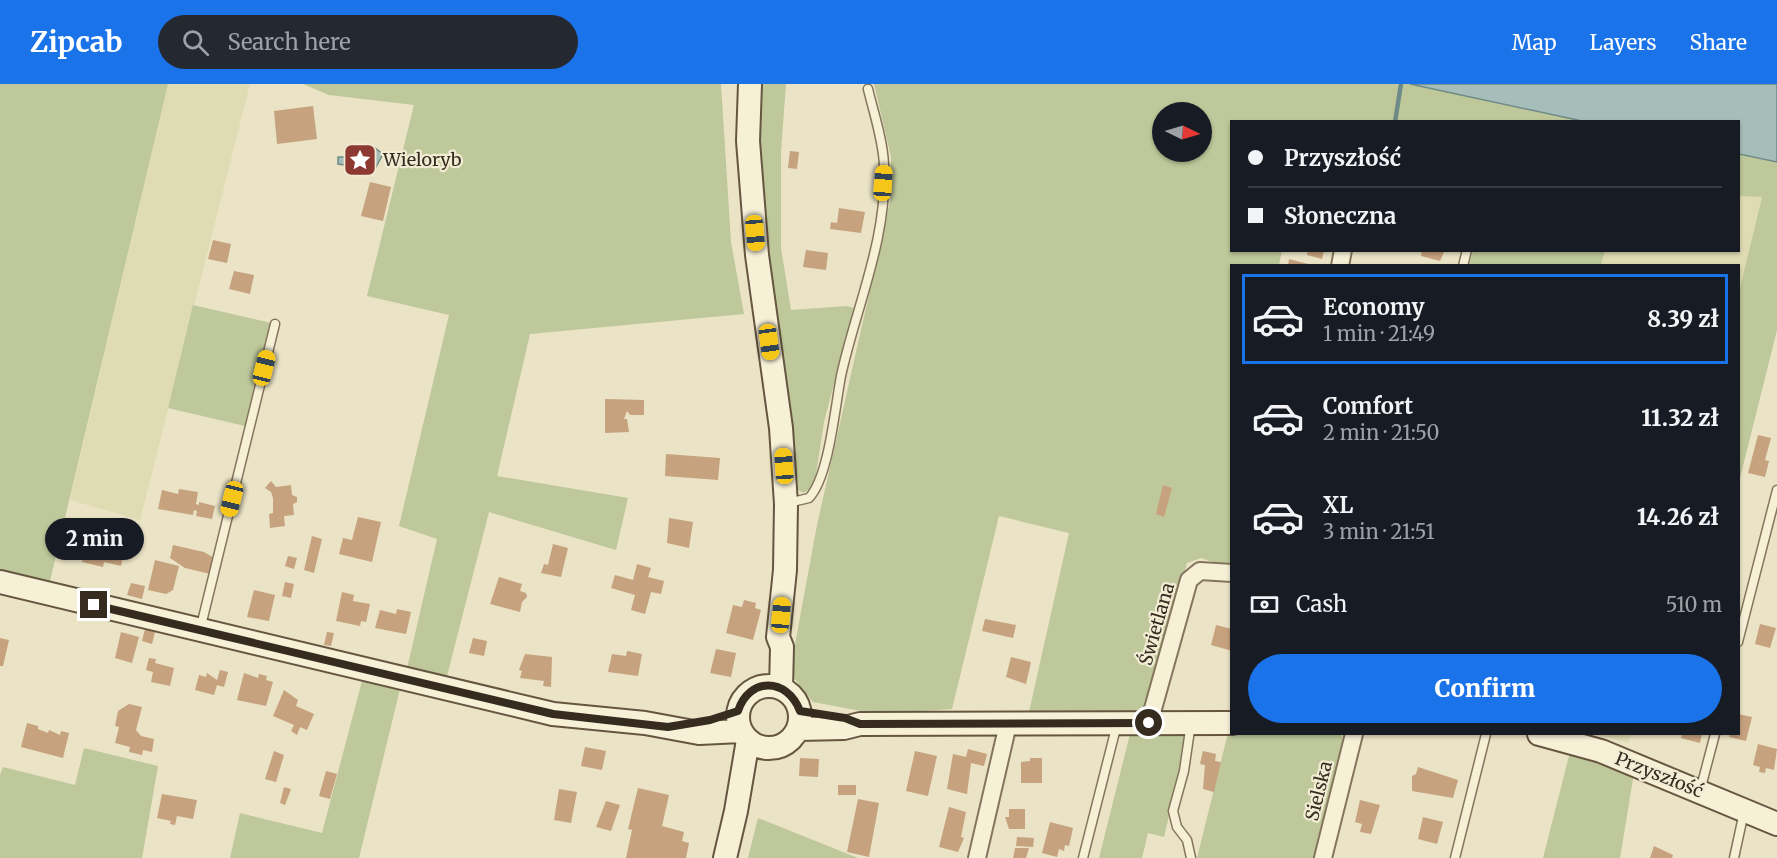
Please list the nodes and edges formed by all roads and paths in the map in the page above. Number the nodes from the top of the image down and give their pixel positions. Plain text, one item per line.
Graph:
1 (750, 84) edge
2 (868, 89) dead end
3 (275, 324) dead end
4 (1777, 490) edge
5 (786, 504) junction
6 (1230, 573) edge
7 (0, 582) edge
8 (200, 630) junction
9 (1740, 634) edge
10 (772, 687) junction
11 (799, 720) junction
12 (1117, 723) junction
13 (1149, 723) junction
14 (1191, 723) junction
15 (1230, 723) edge
16 (1008, 724) junction
17 (742, 728) junction
18 (1354, 735) edge
19 (1486, 735) edge
20 (1543, 735) edge
21 (1715, 735) edge
22 (769, 748) junction
23 (1700, 792) junction
24 (1744, 810) junction
25 (736, 811) junction
26 (1777, 824) edge
27 (725, 858) edge
28 (977, 858) edge
29 (1083, 858) edge
30 (1191, 858) edge
31 (1323, 858) edge
32 (1455, 858) edge
33 (1734, 858) edge

1 - 5 street
2 - 5 lane
3 - 8 lane
4 - 9 lane
5 - 10 street
6 - 13 street, Świetlana
7 - 8 street
8 - 17 street
10 - 11 street
10 - 17 street
11 - 16 street
11 - 22 street
12 - 13 street
12 - 16 street
12 - 29 lane
13 - 14 street
14 - 15 street
14 - 30 lane
16 - 28 street
17 - 22 street
17 - 25 street
18 - 31 street, Sielska
19 - 32 lane
20 - 23 street, Przyszłość
21 - 23 lane
22 - 25 street
23 - 24 street, Przyszłość
24 - 26 street, Przyszłość
24 - 33 lane
25 - 27 street

